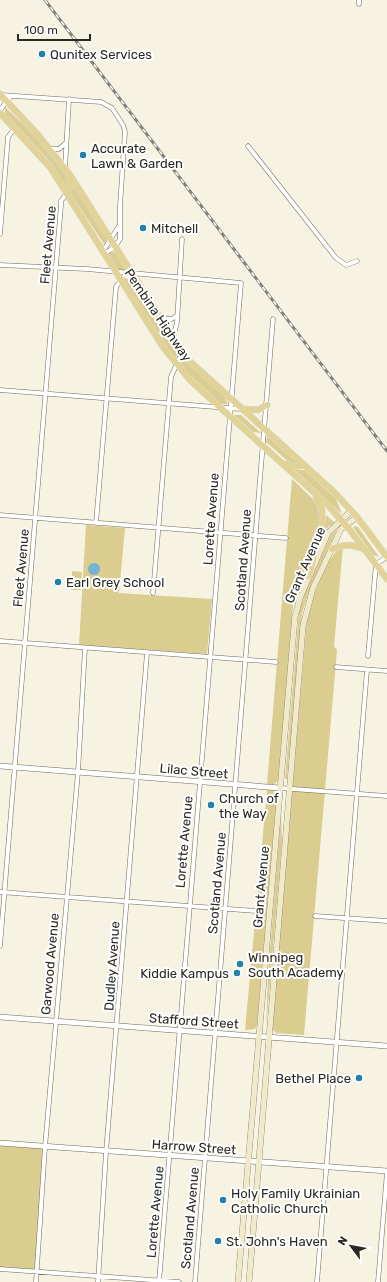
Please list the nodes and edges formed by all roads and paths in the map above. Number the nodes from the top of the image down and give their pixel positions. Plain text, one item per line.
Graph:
1 (0, 95) edge
2 (11, 96) junction
3 (69, 99) junction
4 (7, 101) junction
5 (0, 112) edge
6 (15, 128) junction
7 (66, 143) junction
8 (248, 146) dead end
9 (50, 149) junction
10 (65, 168) junction
11 (70, 175) junction
12 (67, 193) junction
13 (119, 225) junction
14 (0, 234) edge
15 (110, 239) junction
16 (182, 239) dead end
17 (115, 247) junction
18 (103, 252) junction
19 (357, 261) dead end
20 (0, 264) edge
21 (56, 268) junction
22 (116, 273) junction
23 (133, 275) junction
24 (179, 279) junction
25 (121, 280) junction
26 (176, 316) junction
27 (159, 317) junction
28 (273, 319) dead end
29 (173, 340) junction
30 (182, 352) junction
31 (176, 365) junction
32 (0, 390) edge
33 (45, 393) junction
34 (107, 398) junction
35 (231, 399) junction
36 (168, 403) junction
37 (267, 405) junction
38 (221, 407) junction
39 (241, 409) junction
40 (229, 411) junction
41 (265, 430) junction
42 (263, 445) junction
43 (283, 463) junction
44 (304, 465) junction
45 (314, 491) junction
46 (351, 511) junction
47 (0, 515) edge
48 (356, 517) junction
49 (35, 518) junction
50 (96, 523) junction
51 (344, 523) junction
52 (158, 528) junction
53 (220, 532) junction
54 (255, 535) junction
55 (286, 538) dead end
56 (332, 549) junction
57 (365, 549) junction
58 (387, 557) edge
59 (376, 564) junction
60 (309, 576) junction
61 (387, 580) edge
62 (152, 593) dead end
63 (0, 641) edge
64 (25, 644) junction
65 (85, 648) junction
66 (148, 653) junction
67 (368, 656) dead end
68 (210, 658) junction
69 (246, 660) junction
70 (276, 662) dead end
71 (336, 667) dead end
72 (367, 670) junction
73 (387, 671) edge
74 (0, 766) edge
75 (14, 767) junction
76 (78, 772) junction
77 (137, 778) junction
78 (199, 782) junction
79 (236, 785) junction
80 (280, 788) junction
81 (290, 788) junction
82 (357, 794) junction
83 (387, 796) edge
84 (2, 892) edge
85 (66, 897) junction
86 (127, 902) junction
87 (189, 907) junction
88 (226, 909) junction
89 (256, 911) dead end
90 (315, 916) dead end
91 (346, 918) junction
92 (387, 921) edge
93 (0, 946) edge
94 (0, 1018) edge
95 (55, 1022) junction
96 (118, 1027) junction
97 (179, 1031) junction
98 (215, 1033) junction
99 (259, 1037) junction
100 (268, 1037) junction
101 (336, 1042) junction
102 (387, 1046) edge
103 (0, 1143) edge
104 (45, 1146) junction
105 (106, 1152) junction
106 (169, 1156) junction
107 (205, 1159) junction
108 (249, 1162) junction
109 (258, 1162) junction
110 (326, 1167) junction
111 (387, 1172) edge
112 (0, 1269) edge
113 (36, 1272) junction
114 (98, 1276) junction
115 (159, 1281) edge
116 (36, 1282) edge
117 (98, 1282) edge
118 (179, 1282) edge
119 (195, 1282) edge
120 (238, 1282) edge
121 (249, 1282) edge
122 (317, 1282) edge
123 (378, 1282) edge

1 - 2 street
1 - 4 main road, Pembina Highway
2 - 3 street
2 - 4 street
3 - 7 street
3 - 13 street
4 - 5 street
4 - 9 main road, Pembina Highway
5 - 6 main road, Pembina Highway
6 - 12 main road, Pembina Highway
6 - 14 street
7 - 9 street
7 - 10 street
8 - 19 street
9 - 10 main road, Pembina Highway
10 - 11 main road, Pembina Highway
11 - 12 main road
11 - 15 main road, Pembina Highway
12 - 18 main road, Pembina Highway
12 - 21 street, Fleet Avenue
13 - 15 street
13 - 17 street
15 - 17 main road, Pembina Highway
15 - 18 street
16 - 24 street
17 - 18 street
17 - 23 main road, Pembina Highway
18 - 22 main road, Pembina Highway
20 - 21 street
21 - 22 street
21 - 33 street, Fleet Avenue
22 - 23 street
22 - 25 main road, Pembina Highway
23 - 24 street
23 - 27 main road, Pembina Highway
24 - 26 street
24 - 35 street, Lorette Avenue
25 - 31 main road, Pembina Highway
25 - 34 street
26 - 27 street
26 - 29 street
27 - 29 main road, Pembina Highway
28 - 37 street, Scotland Avenue
29 - 30 main road, Pembina Highway
30 - 31 street
30 - 35 main road, Pembina Highway
31 - 36 street
31 - 38 main road, Pembina Highway
32 - 33 street
33 - 34 street
33 - 49 street, Fleet Avenue
34 - 36 street
34 - 50 street
35 - 39 main road, Pembina Highway
35 - 40 street, Lorette Avenue
36 - 38 street
36 - 52 street
37 - 39 main road
37 - 41 street, Scotland Avenue
38 - 40 main road, Pembina Highway
39 - 40 street
39 - 41 main road, Pembina Highway
40 - 42 main road, Pembina Highway
40 - 53 street, Lorette Avenue
41 - 42 street, Scotland Avenue
41 - 44 main road, Pembina Highway
42 - 43 main road, Pembina Highway
42 - 54 street, Scotland Avenue
43 - 44 main road
43 - 45 main road, Pembina Highway
44 - 46 main road, Pembina Highway
45 - 51 main road, Pembina Highway
45 - 60 main road
46 - 48 main road, Pembina Highway
46 - 51 main road, Grant Avenue
47 - 49 street
48 - 51 main road, Grant Avenue
48 - 58 main road, Pembina Highway
49 - 50 street
49 - 64 street, Fleet Avenue
50 - 52 street
51 - 56 main road, Grant Avenue
51 - 57 main road, Pembina Highway
51 - 60 main road, Grant Avenue
52 - 53 street
52 - 62 street
53 - 54 street
53 - 68 street, Lorette Avenue
54 - 55 street
54 - 69 street, Scotland Avenue
56 - 57 main road
56 - 81 main road, Grant Avenue
57 - 59 main road, Pembina Highway
58 - 59 street
59 - 61 main road, Pembina Highway
59 - 67 street
60 - 80 main road, Grant Avenue
63 - 64 street
64 - 65 street
64 - 75 street, Fleet Avenue
65 - 66 street
65 - 76 street, Garwood Avenue
66 - 68 street
66 - 77 street, Dudley Avenue
68 - 69 street
68 - 78 street, Lorette Avenue
69 - 70 street
69 - 79 street, Scotland Avenue
71 - 72 street
72 - 73 street
72 - 82 street
74 - 75 street, Lilac Street
75 - 76 street, Lilac Street
75 - 84 street, Fleet Avenue
76 - 77 street, Lilac Street
76 - 85 street, Garwood Avenue
77 - 78 street, Lilac Street
77 - 86 street, Dudley Avenue
78 - 79 street, Lilac Street
78 - 87 street, Lorette Avenue
79 - 80 street, Lilac Street
79 - 88 street, Scotland Avenue
80 - 81 street, Lilac Street
80 - 99 main road, Grant Avenue
81 - 82 street, Lilac Street
81 - 100 main road, Grant Avenue
82 - 83 street, Lilac Street
82 - 91 street
84 - 85 street
84 - 93 street, Fleet Avenue
85 - 86 street
85 - 95 street, Garwood Avenue
86 - 87 street
86 - 96 street, Dudley Avenue
87 - 88 street
87 - 97 street, Lorette Avenue
88 - 89 street
88 - 98 street, Scotland Avenue
90 - 91 street
91 - 92 street
91 - 101 street
94 - 95 street, Stafford Street
95 - 96 street, Stafford Street
95 - 104 street, Garwood Avenue
96 - 97 street, Stafford Street
96 - 105 street, Dudley Avenue
97 - 98 street, Stafford Street
97 - 106 street, Lorette Avenue
98 - 99 street, Stafford Street
98 - 107 street, Scotland Avenue
99 - 100 street, Stafford Street
99 - 108 main road, Grant Avenue
100 - 101 street, Stafford Street
100 - 109 main road, Grant Avenue
101 - 102 street, Stafford Street
101 - 110 street
103 - 104 street, Harrow Street
104 - 105 street, Harrow Street
104 - 113 street, Garwood Avenue
105 - 106 street, Harrow Street
105 - 114 street, Dudley Avenue
106 - 107 street, Harrow Street
106 - 115 street, Lorette Avenue
107 - 108 street, Harrow Street
107 - 119 street, Scotland Avenue
108 - 109 street, Harrow Street
108 - 120 main road, Grant Avenue
109 - 110 street, Harrow Street
109 - 121 main road, Grant Avenue
110 - 111 street, Harrow Street
110 - 122 street
111 - 123 street
112 - 113 street
113 - 114 street
113 - 116 street, Garwood Avenue
114 - 115 street
114 - 117 street, Dudley Avenue
115 - 118 street

